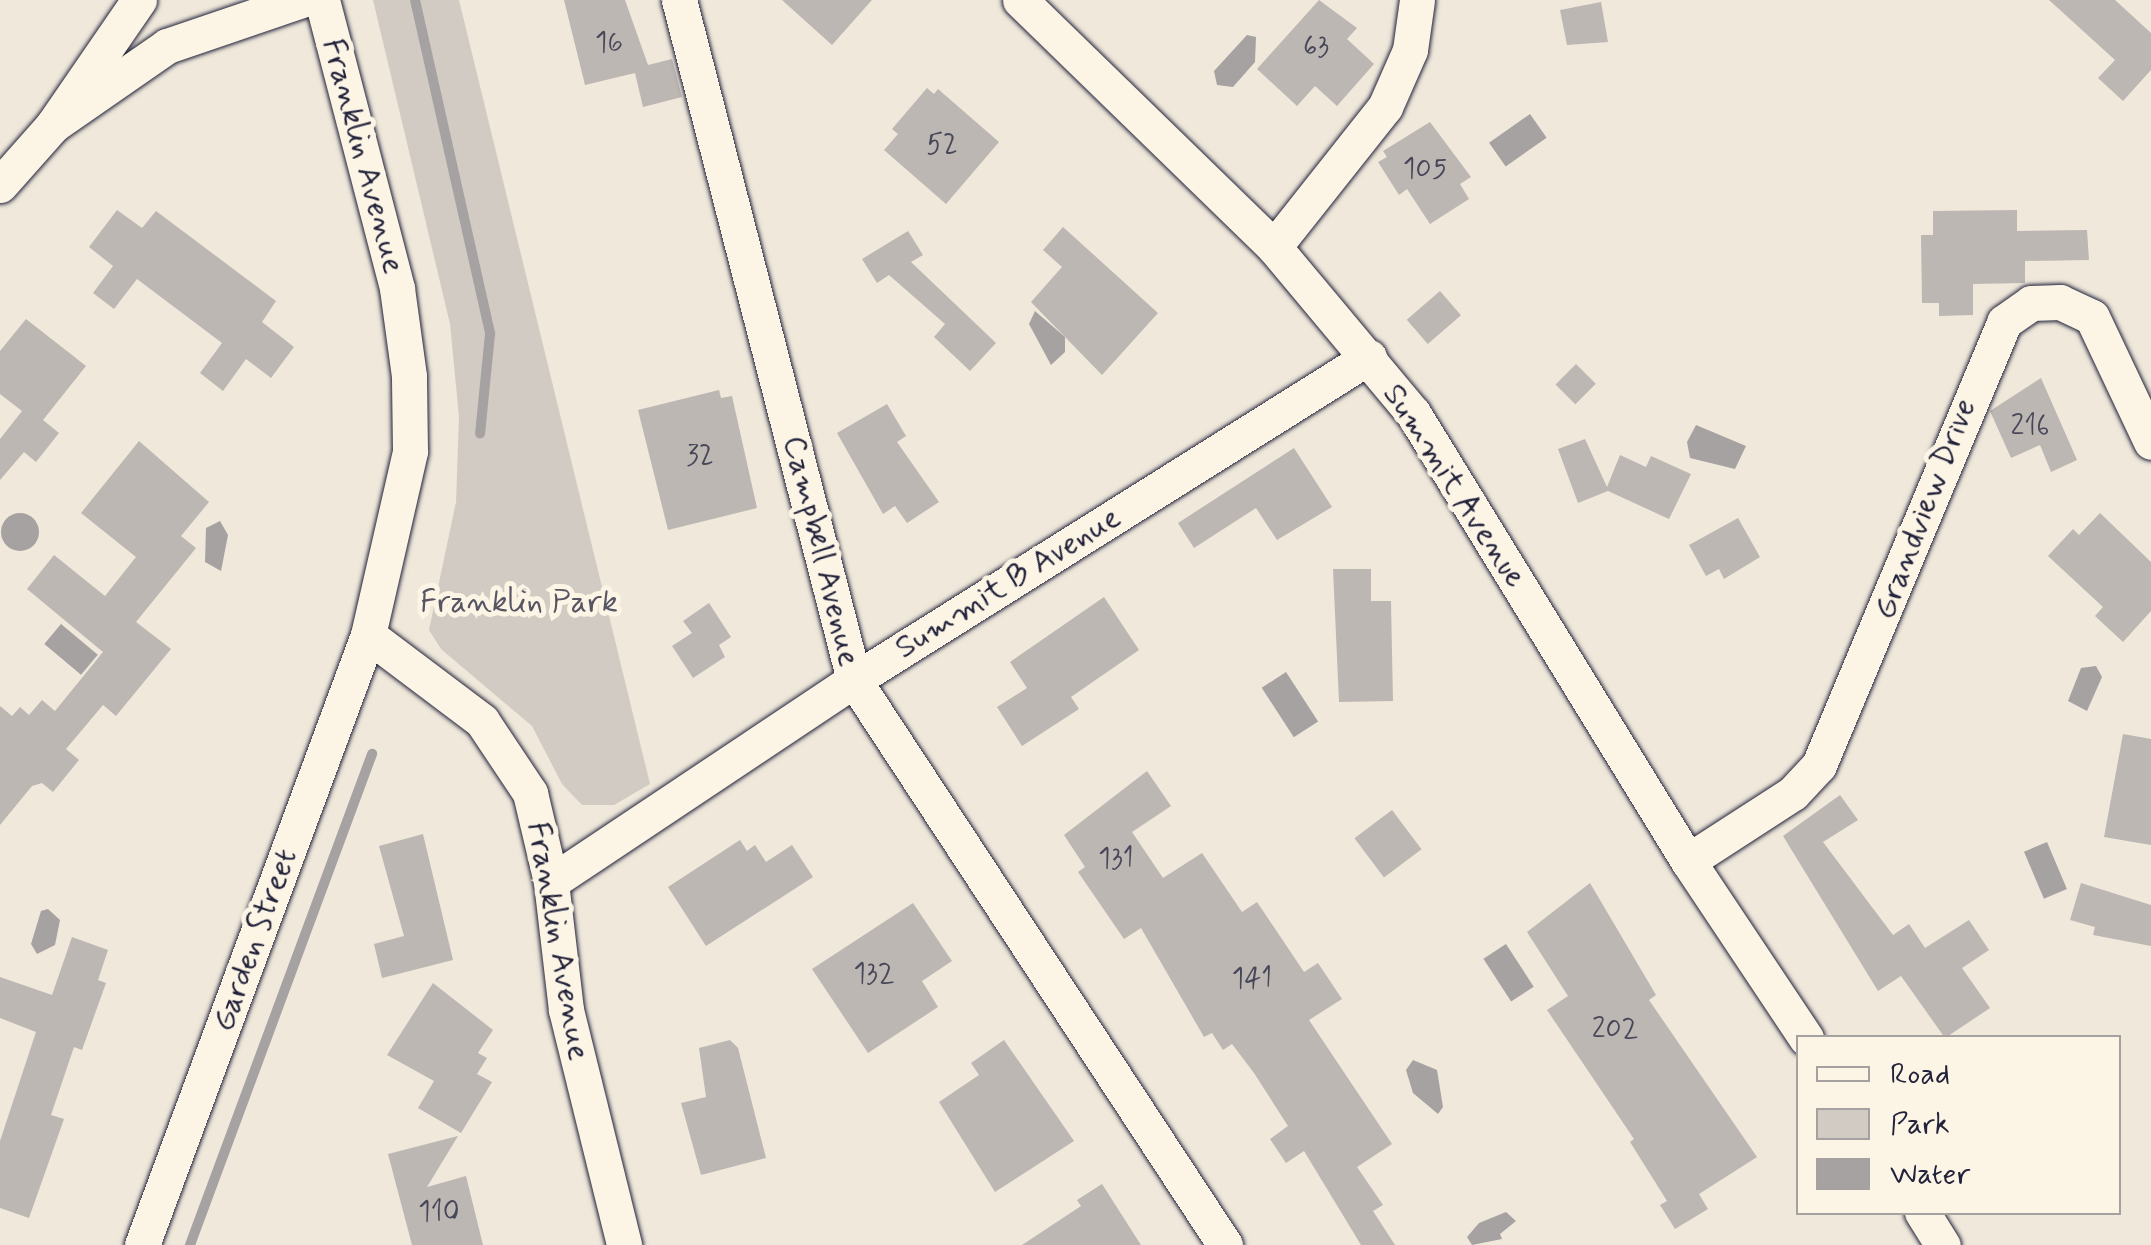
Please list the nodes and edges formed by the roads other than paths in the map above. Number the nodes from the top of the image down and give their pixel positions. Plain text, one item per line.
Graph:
1 (139, 0) edge
2 (302, 0) edge
3 (322, 0) edge
4 (679, 0) edge
5 (1020, 0) edge
6 (1416, 0) edge
7 (53, 125) junction
8 (0, 185) edge
9 (1274, 246) junction
10 (1369, 357) junction
11 (2151, 442) edge
12 (368, 635) junction
13 (854, 680) junction
14 (1688, 861) junction
15 (552, 882) junction
16 (1804, 1035) edge
17 (1924, 1215) edge
18 (142, 1245) edge
19 (624, 1245) edge
20 (1225, 1245) edge
21 (1944, 1245) edge

1 - 7 street
2 - 7 street
3 - 12 street, Franklin Avenue
4 - 13 street, Campbell Avenue
5 - 9 street, Summit Avenue
6 - 9 street
7 - 8 street
9 - 10 street, Summit Avenue
10 - 13 street, Summit B Avenue
10 - 14 street, Summit Avenue
11 - 14 street, Grandview Drive
12 - 15 street, Franklin Avenue
12 - 18 street, Garden Street
13 - 15 street, Summit B Avenue
13 - 20 street, Campbell Avenue
14 - 16 street, Summit Avenue
15 - 19 street, Franklin Avenue
17 - 21 street

